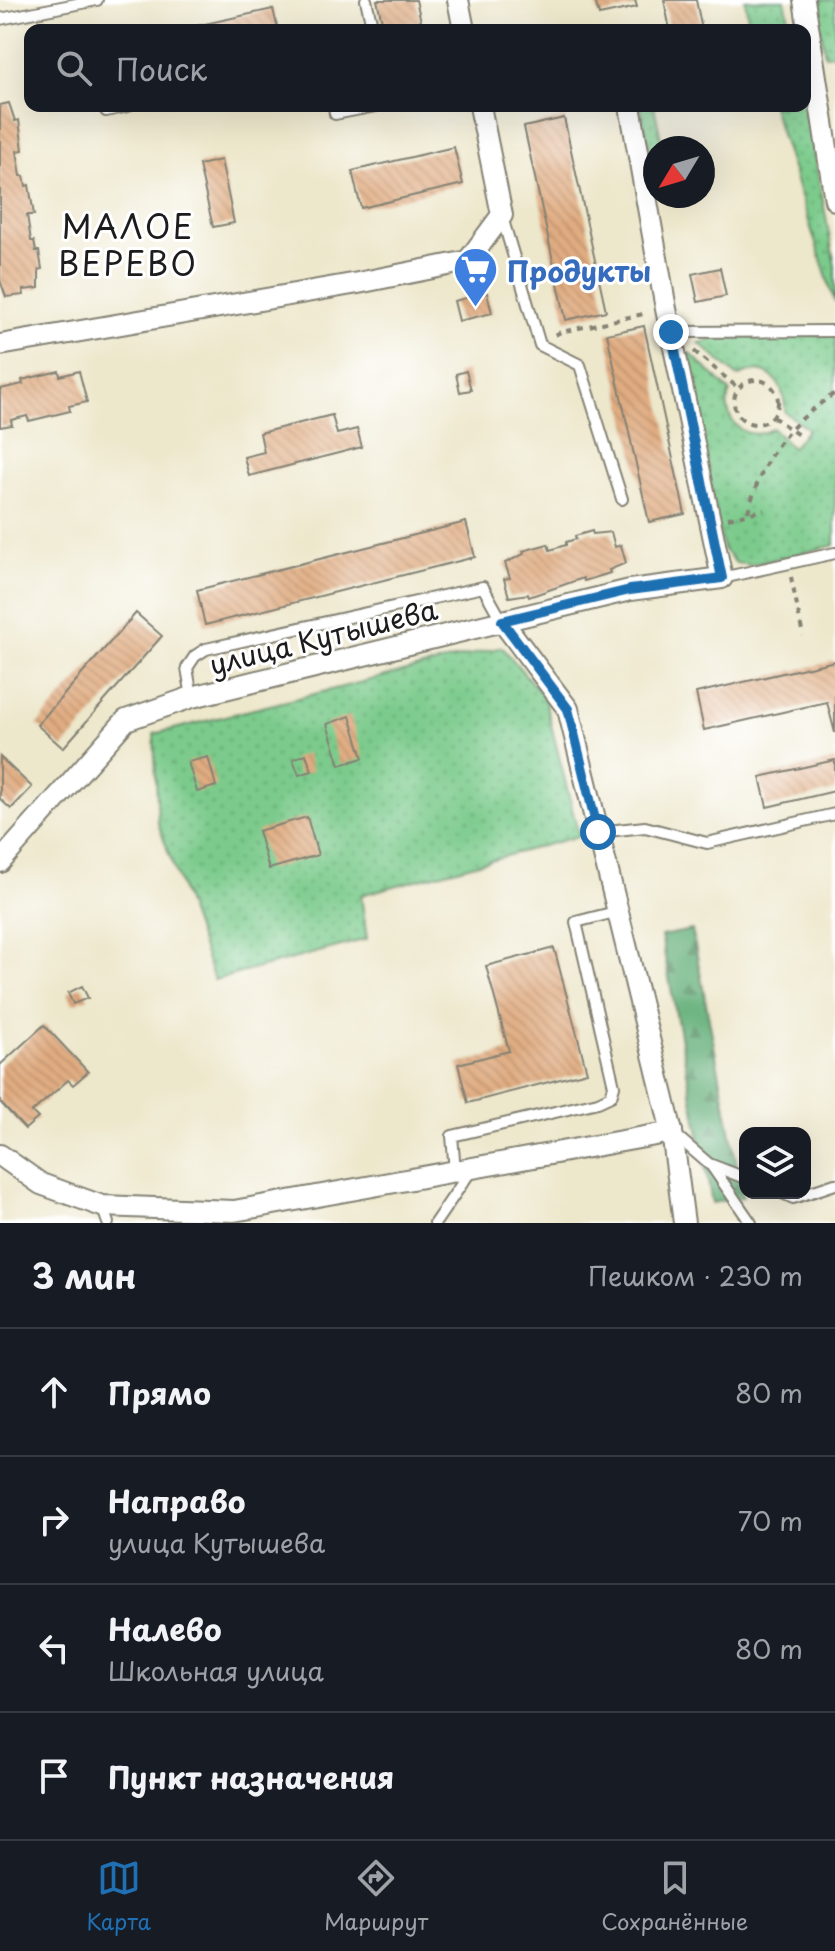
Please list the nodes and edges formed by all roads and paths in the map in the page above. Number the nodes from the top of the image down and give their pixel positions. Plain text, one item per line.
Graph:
1 (97, 0) edge
2 (366, 0) edge
3 (458, 0) edge
4 (804, 0) edge
5 (0, 19) edge
6 (372, 24) edge
7 (463, 24) edge
8 (808, 24) edge
9 (811, 45) edge
10 (481, 112) edge
11 (631, 112) edge
12 (835, 200) edge
13 (502, 215) junction
14 (666, 309) junction
15 (835, 331) edge
16 (671, 332) junction
17 (0, 345) edge
18 (540, 345) junction
19 (738, 388) junction
20 (835, 393) edge
21 (773, 417) junction
22 (791, 429) junction
23 (801, 437) dead end
24 (622, 499) dead end
25 (764, 510) dead end
26 (748, 512) junction
27 (711, 523) junction
28 (835, 553) edge
29 (788, 563) junction
30 (722, 578) junction
31 (502, 621) junction
32 (803, 636) dead end
33 (192, 697) junction
34 (835, 814) edge
35 (598, 832) junction
36 (3, 852) edge
37 (619, 911) junction
38 (672, 1132) junction
39 (0, 1155) edge
40 (709, 1164) junction
41 (464, 1169) junction
42 (739, 1176) edge
43 (835, 1184) edge
44 (811, 1192) edge
45 (105, 1214) edge
46 (435, 1223) edge
47 (684, 1223) edge
48 (751, 1223) edge

1 - 5 lane
2 - 6 lane
3 - 7 street
4 - 8 street
9 - 12 street
10 - 13 street
11 - 14 street
13 - 17 street
13 - 18 lane
14 - 16 street
14 - 18 path
15 - 16 lane
16 - 19 path
16 - 27 street
18 - 24 lane
19 - 21 path
19 - 21 path
20 - 22 path
21 - 22 path
22 - 23 path
22 - 26 path
25 - 26 path
26 - 27 path
27 - 30 street
28 - 29 lane
29 - 30 lane
29 - 32 path
30 - 31 street, улица Кутышева
31 - 33 street, улица Кутышева
31 - 33 lane
31 - 35 street
33 - 36 street, улица Кутышева
34 - 35 lane
35 - 37 street
37 - 38 street
37 - 41 lane
38 - 40 lane
38 - 41 street
38 - 47 street
39 - 45 street
40 - 42 lane
40 - 48 lane
41 - 45 street
41 - 46 lane
43 - 44 lane

